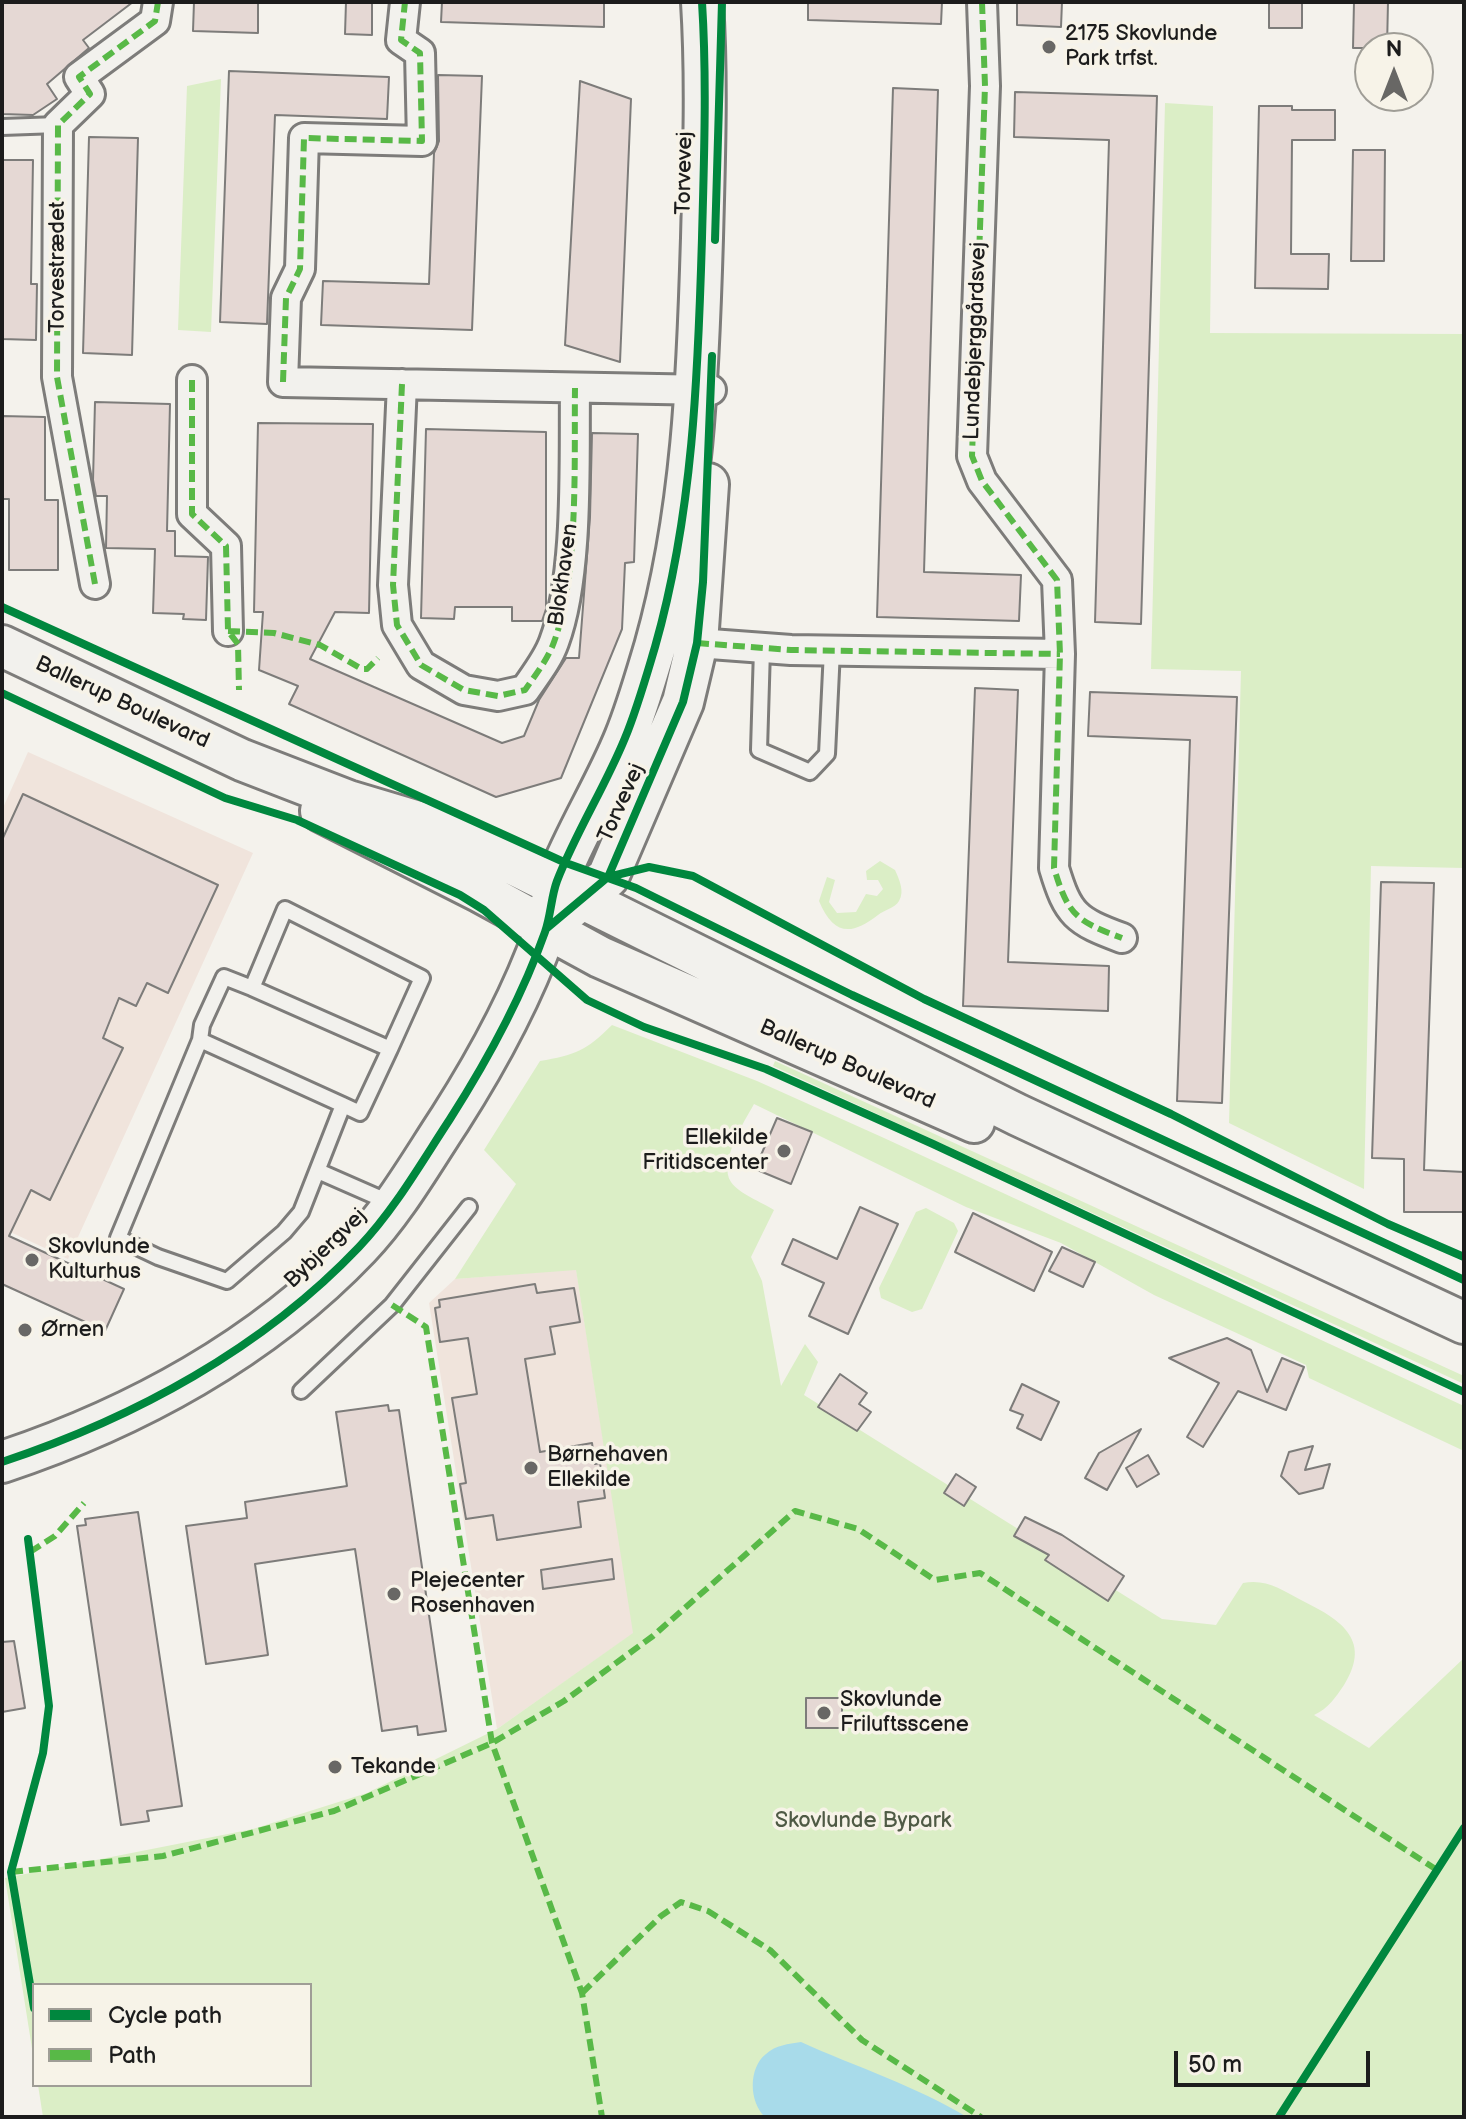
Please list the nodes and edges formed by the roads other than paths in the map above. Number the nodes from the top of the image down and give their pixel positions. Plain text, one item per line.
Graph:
1 (158, 2) edge
2 (405, 2) edge
3 (702, 2) edge
4 (722, 2) edge
5 (982, 2) edge
6 (58, 125) junction
7 (2, 127) edge
8 (192, 380) dead end
9 (402, 384) junction
10 (575, 388) junction
11 (703, 390) junction
12 (95, 584) dead end
13 (228, 631) dead end
14 (697, 643) junction
15 (2, 646) edge
16 (762, 649) junction
17 (832, 650) junction
18 (1060, 654) junction
19 (242, 760) junction
20 (569, 890) junction
21 (546, 929) junction
22 (1122, 938) dead end
23 (252, 988) junction
24 (200, 1040) junction
25 (390, 1049) junction
26 (343, 1105) junction
27 (318, 1171) junction
28 (395, 1205) junction
29 (469, 1207) dead end
30 (1464, 1323) edge
31 (1464, 1349) edge
32 (301, 1391) dead end
33 (2, 1462) edge

1 - 6 street
2 - 9 street
3 - 11 street, Torvevej
4 - 11 street, Torvevej
5 - 18 street, Lundebjerggårdsvej
6 - 7 lane
6 - 12 street, Torvestrædet
8 - 13 street
9 - 10 street
9 - 10 street, Blokhaven
10 - 11 street
11 - 14 street, Torvevej
11 - 20 street, Torvevej
14 - 16 street
14 - 20 street, Torvevej
15 - 19 street, Ballerup Boulevard
16 - 17 street
16 - 17 lane
17 - 18 street
18 - 22 street, Lundebjerggårdsvej
19 - 20 street, Ballerup Boulevard
19 - 21 street, Ballerup Boulevard
20 - 21 street, Torvevej
20 - 30 street, Ballerup Boulevard
21 - 28 street, Bybjergvej
21 - 31 street, Ballerup Boulevard
23 - 24 lane
23 - 25 lane
23 - 25 lane
24 - 26 lane
24 - 27 lane
25 - 26 lane
26 - 27 lane
27 - 28 lane
28 - 33 street, Bybjergvej
29 - 32 lane

